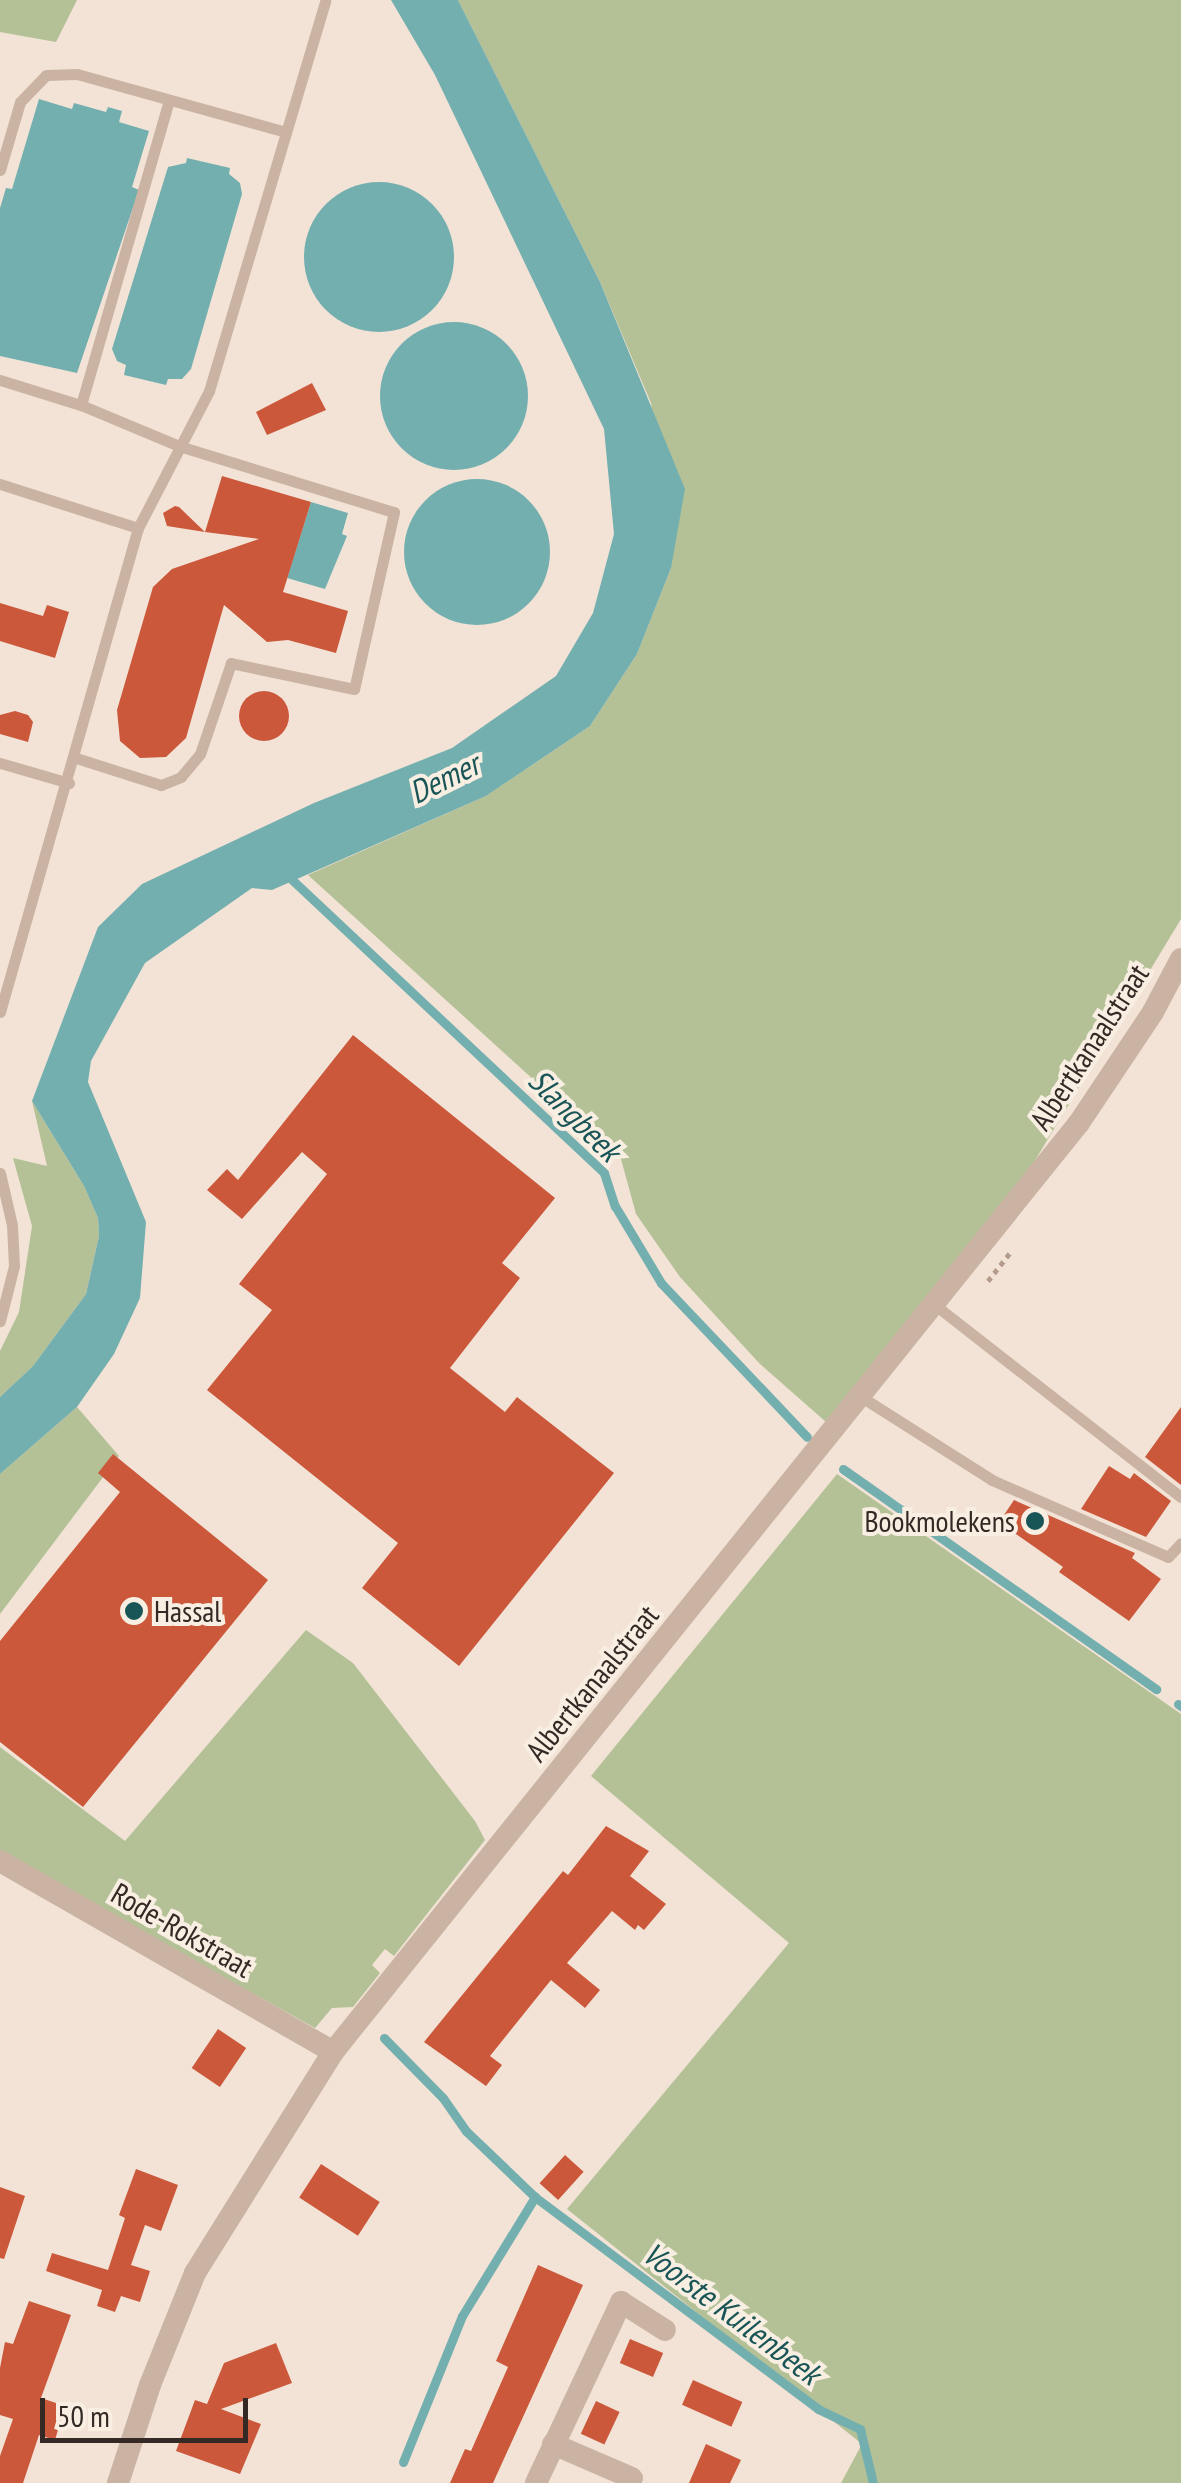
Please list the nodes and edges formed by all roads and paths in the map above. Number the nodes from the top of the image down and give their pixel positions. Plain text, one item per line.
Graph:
1 (325, 1) edge
2 (169, 100) junction
3 (286, 132) junction
4 (0, 170) edge
5 (0, 380) edge
6 (82, 405) junction
7 (178, 446) junction
8 (0, 484) edge
9 (138, 528) junction
10 (76, 758) junction
11 (0, 763) edge
12 (69, 783) junction
13 (1181, 959) edge
14 (0, 1012) edge
15 (0, 1174) edge
16 (934, 1305) junction
17 (0, 1321) edge
18 (862, 1398) junction
19 (1181, 1498) edge
20 (1181, 1544) edge
21 (0, 1862) edge
22 (333, 2052) junction
23 (665, 2330) dead end
24 (554, 2444) junction
25 (632, 2478) dead end
26 (118, 2483) edge
27 (536, 2483) edge

1 - 3 lane
2 - 3 lane
2 - 4 lane
2 - 6 lane
3 - 7 lane
5 - 6 lane
6 - 7 lane
7 - 9 lane
7 - 10 lane
8 - 9 lane
9 - 10 lane
10 - 12 lane
11 - 12 lane
12 - 14 lane
13 - 16 street, Albertkanaalstraat
15 - 17 lane
16 - 18 street, Albertkanaalstraat
16 - 19 lane
18 - 20 lane
18 - 22 street, Albertkanaalstraat
21 - 22 street, Rode-Rokstraat
22 - 26 street, Albertkanaalstraat
23 - 24 street
24 - 25 street
24 - 27 street

